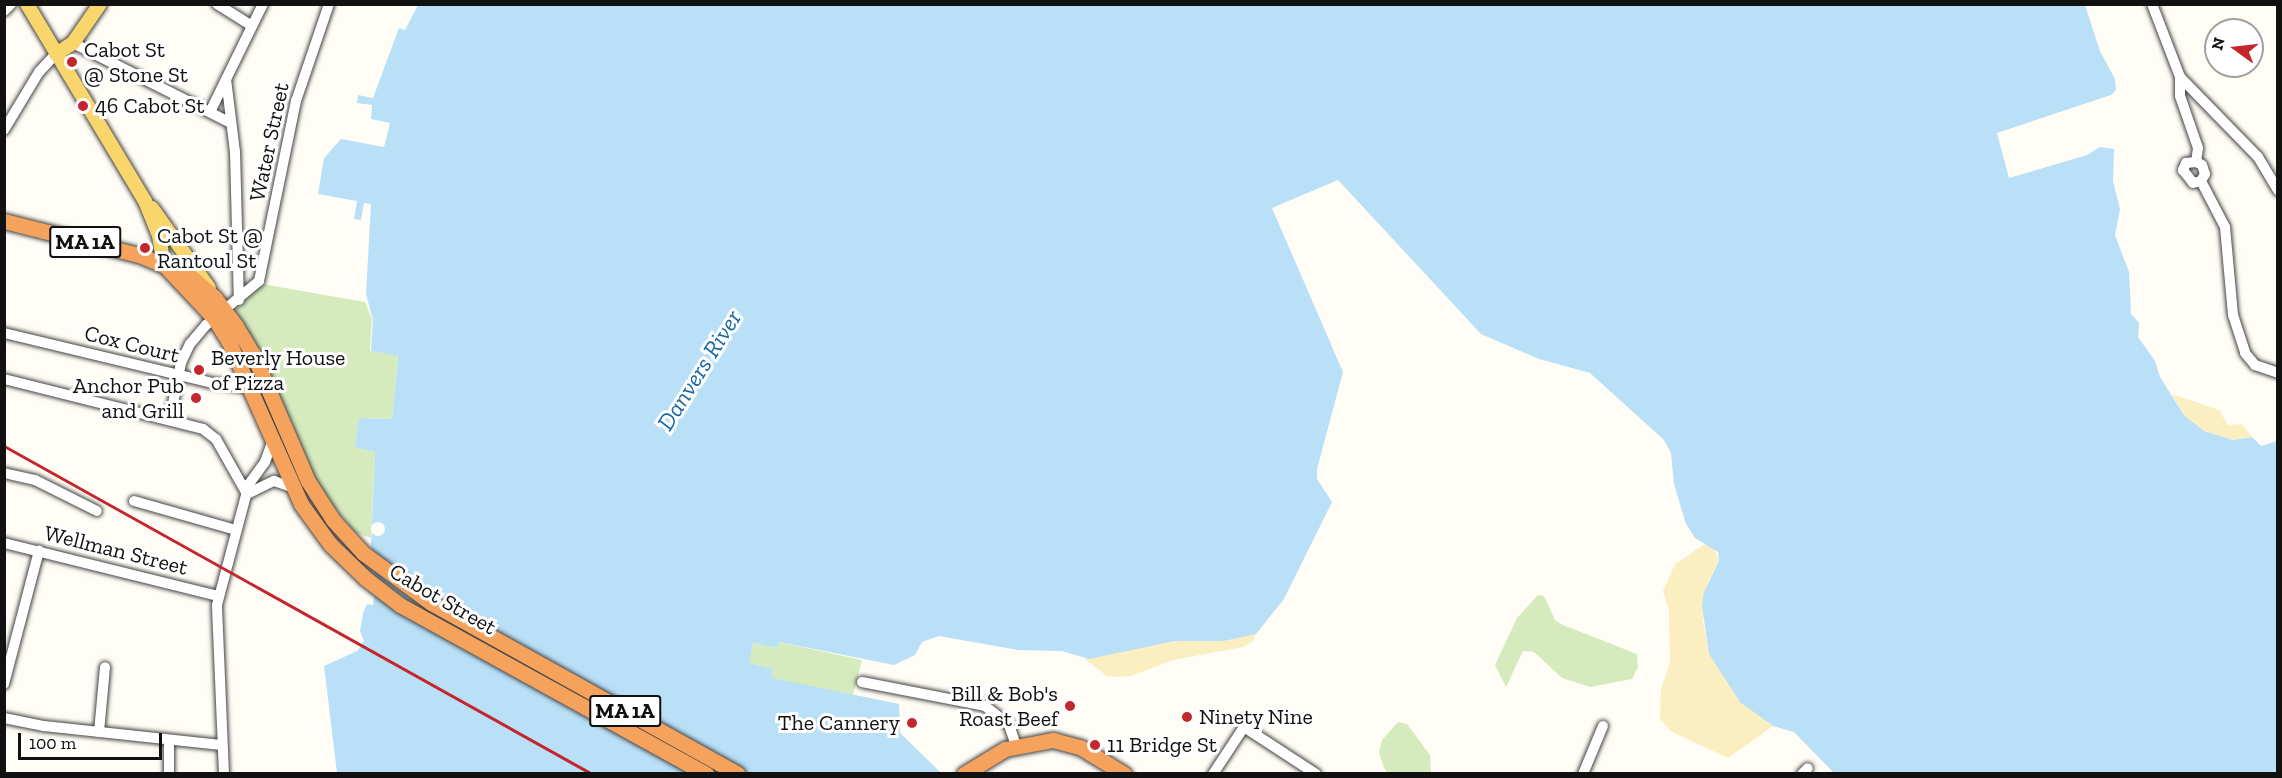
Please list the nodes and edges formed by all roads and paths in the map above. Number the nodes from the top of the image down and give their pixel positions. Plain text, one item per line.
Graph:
1 (11, 4) edge
2 (27, 4) edge
3 (100, 4) edge
4 (217, 4) edge
5 (264, 4) edge
6 (329, 4) edge
7 (2152, 4) edge
8 (4, 11) edge
9 (252, 26) junction
10 (72, 43) junction
11 (56, 54) junction
12 (2180, 77) junction
13 (226, 79) junction
14 (210, 112) junction
15 (231, 123) junction
16 (4, 130) edge
17 (2196, 162) junction
18 (2201, 181) junction
19 (2276, 184) edge
20 (145, 201) junction
21 (4, 221) edge
22 (164, 265) junction
23 (239, 300) junction
24 (218, 308) junction
25 (4, 333) edge
26 (2277, 373) edge
27 (178, 376) junction
28 (4, 379) edge
29 (250, 388) junction
30 (170, 419) junction
31 (272, 443) junction
32 (4, 473) edge
33 (291, 487) junction
34 (247, 494) junction
35 (134, 501) dead end
36 (97, 511) dead end
37 (236, 530) junction
38 (4, 543) edge
39 (39, 551) junction
40 (218, 596) junction
41 (511, 656) junction
42 (105, 667) dead end
43 (862, 682) dead end
44 (4, 684) edge
45 (4, 718) edge
46 (1604, 726) dead end
47 (99, 732) junction
48 (169, 741) junction
49 (221, 745) junction
50 (1016, 745) junction
51 (1103, 768) edge
52 (1587, 771) edge
53 (169, 774) edge
54 (224, 774) edge
55 (706, 774) edge
56 (738, 774) edge
57 (964, 774) edge
58 (1124, 774) edge
59 (1213, 774) edge
60 (1316, 774) edge

1 - 8 street
2 - 11 main road, Cabot Street
3 - 10 main road
4 - 9 street
5 - 9 street
6 - 23 street, Water Street
7 - 12 street
9 - 13 street
10 - 11 main road
10 - 14 street
11 - 16 street
11 - 20 main road, Cabot Street
12 - 17 street
12 - 19 street
13 - 14 street
13 - 15 street
14 - 15 street
15 - 23 street
17 - 18 street
17 - 18 street
18 - 26 street
20 - 22 main road, Cabot Street
20 - 24 main road, Cabot Street
21 - 22 highway, MA 1A
22 - 24 highway, MA 1A
23 - 24 street, Water Street
24 - 27 street, Water Street
24 - 29 highway, Cabot Street / MA 1A
24 - 41 highway, Cabot Street / MA 1A
25 - 27 street, Cox Court
27 - 29 street, Cox Court
27 - 30 street, Water Street
28 - 30 street
29 - 31 highway, Cabot Street / MA 1A
30 - 34 street
31 - 33 highway, Cabot Street / MA 1A
31 - 34 street
32 - 36 street
33 - 34 street
33 - 41 highway, Cabot Street / MA 1A
34 - 37 street
35 - 37 street
37 - 40 street
38 - 39 street, Wellman Street
39 - 40 street, Wellman Street
39 - 44 street
40 - 49 street
41 - 55 highway, MA 1A
41 - 56 highway, MA 1A
42 - 47 street
43 - 50 street
45 - 47 street
46 - 52 street
47 - 48 street
48 - 49 street
48 - 53 street
49 - 54 street
50 - 51 highway
50 - 57 highway
51 - 58 highway
59 - 60 street

